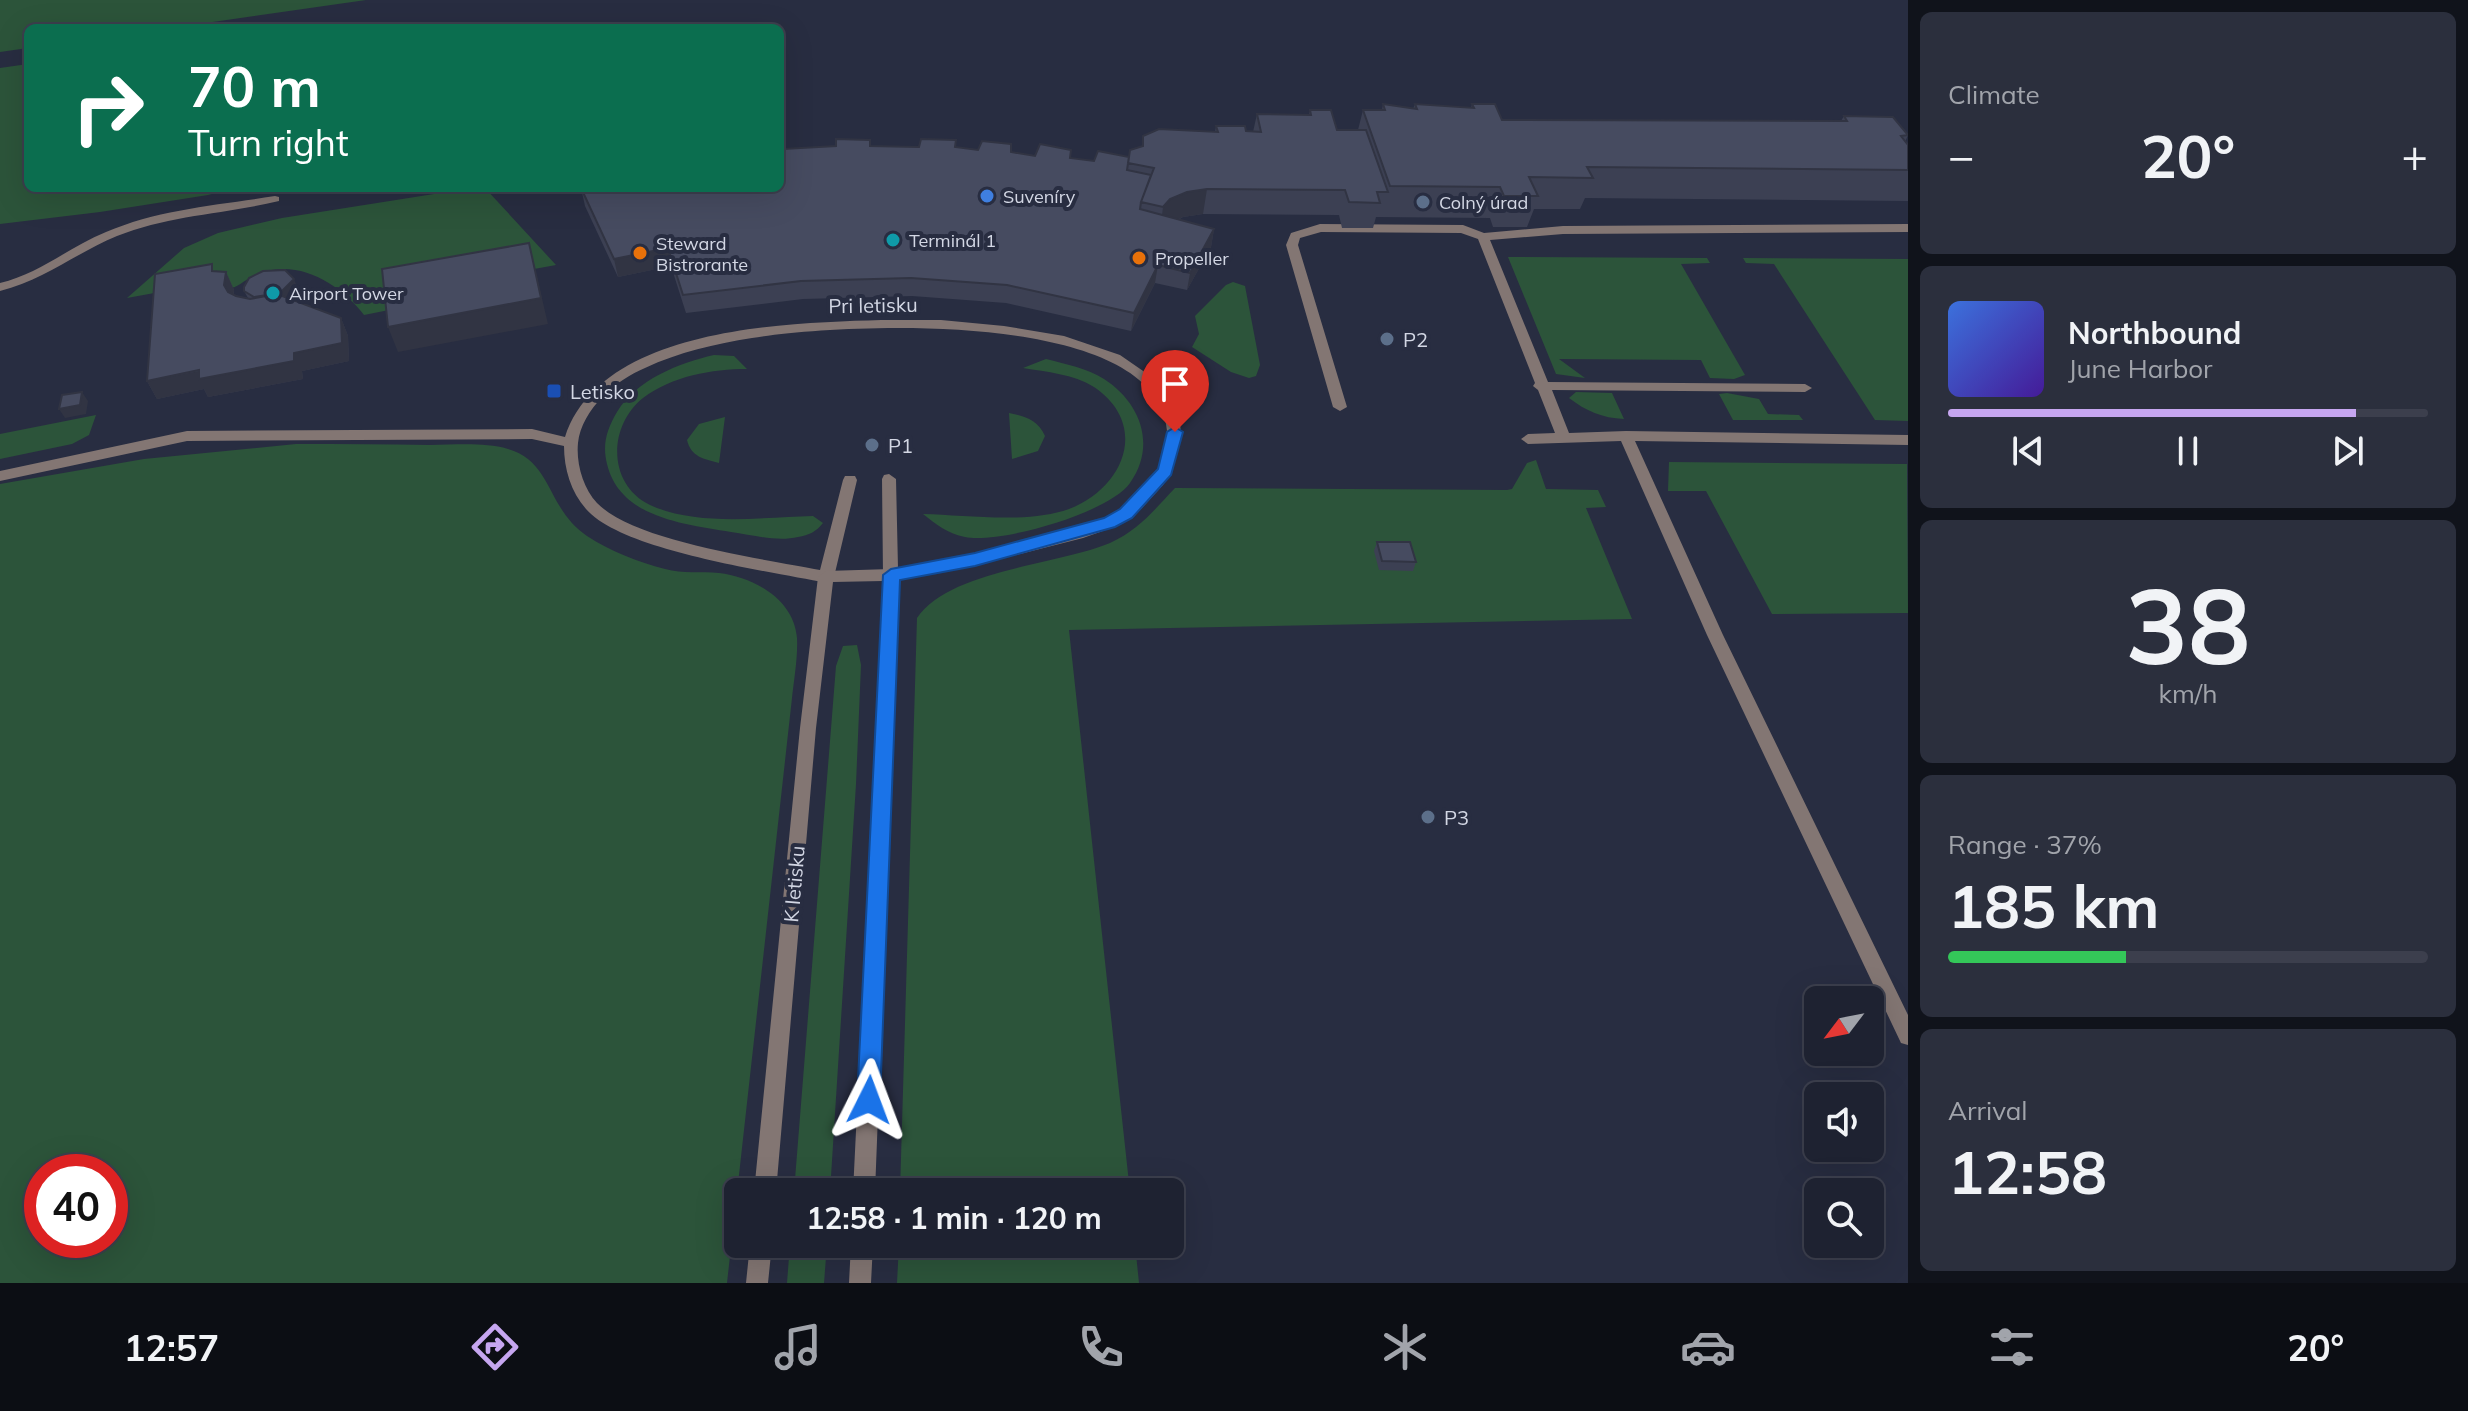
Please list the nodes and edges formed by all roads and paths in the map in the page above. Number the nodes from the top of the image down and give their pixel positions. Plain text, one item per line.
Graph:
1 (275, 199) dead end
2 (1908, 228) edge
3 (1483, 237) junction
4 (0, 287) edge
5 (1540, 386) junction
6 (1805, 388) dead end
7 (1340, 407) dead end
8 (1626, 436) junction
9 (1564, 438) junction
10 (1528, 439) dead end
11 (1908, 440) edge
12 (570, 443) junction
13 (0, 476) edge
14 (889, 479) dead end
15 (850, 480) dead end
16 (891, 575) junction
17 (826, 577) junction
18 (1908, 1036) edge
19 (766, 1178) edge
20 (865, 1178) edge
21 (760, 1258) edge
22 (861, 1258) edge
23 (757, 1283) edge
24 (860, 1283) edge

1 - 4 street
2 - 3 street
3 - 5 street
3 - 7 street
5 - 6 street
5 - 9 street
8 - 9 street
8 - 11 street
8 - 18 street
9 - 10 street
12 - 13 street
12 - 16 street, Pri letisku
12 - 17 street
14 - 16 street
15 - 17 street, K letisku
16 - 17 street
16 - 20 street
17 - 19 street, K letisku
21 - 23 street
22 - 24 street

